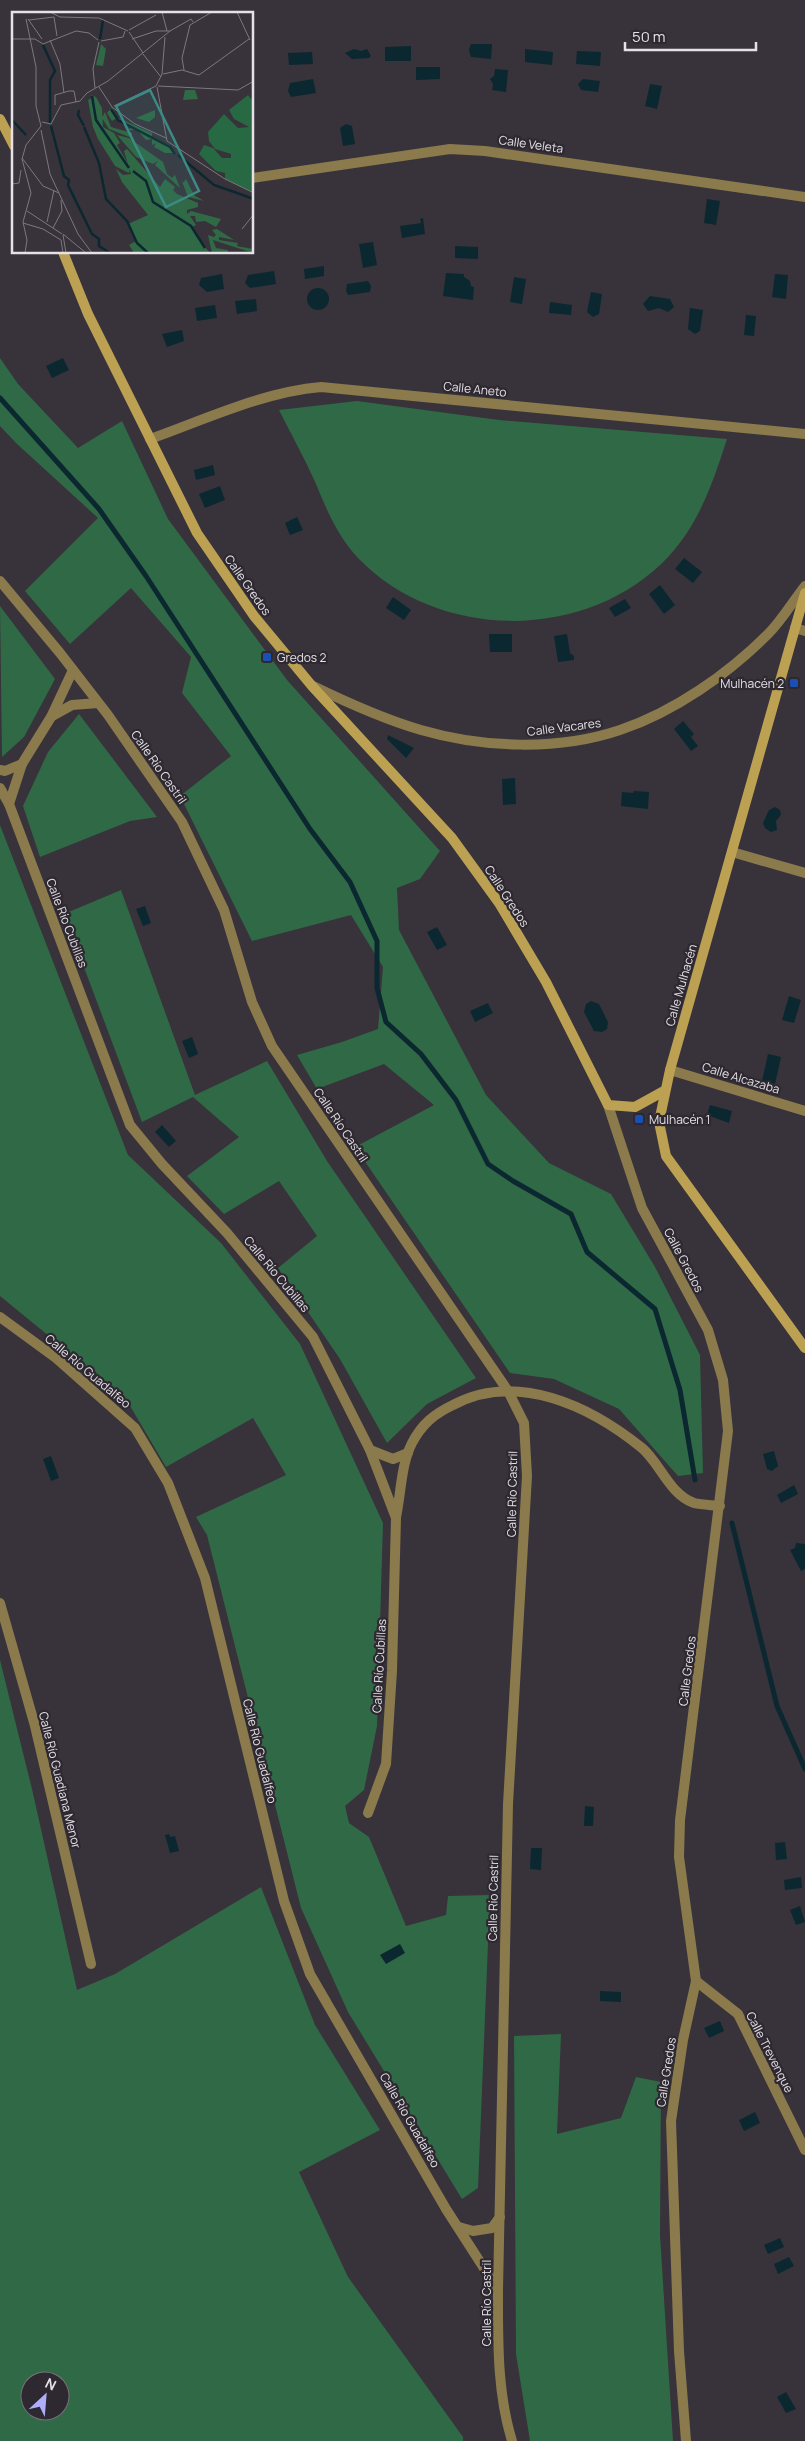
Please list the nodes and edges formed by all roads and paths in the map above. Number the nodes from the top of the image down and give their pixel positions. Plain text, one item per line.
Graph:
1 (0, 119) edge
2 (12, 142) edge
3 (254, 178) edge
4 (805, 197) edge
5 (64, 254) edge
6 (805, 434) edge
7 (150, 439) junction
8 (0, 581) edge
9 (805, 586) edge
10 (805, 593) edge
11 (800, 630) edge
12 (73, 670) junction
13 (312, 686) junction
14 (98, 702) junction
15 (51, 717) junction
16 (22, 764) junction
17 (0, 770) edge
18 (0, 788) edge
19 (9, 804) junction
20 (732, 852) junction
21 (805, 872) edge
22 (670, 1070) junction
23 (664, 1092) junction
24 (608, 1105) junction
25 (805, 1111) edge
26 (0, 1317) edge
27 (805, 1348) edge
28 (508, 1391) junction
29 (370, 1450) junction
30 (408, 1452) junction
31 (720, 1506) junction
32 (396, 1518) junction
33 (0, 1603) edge
34 (368, 1813) dead end
35 (91, 1964) dead end
36 (696, 1981) junction
37 (805, 2150) edge
38 (500, 2216) junction
39 (459, 2227) junction
40 (498, 2290) junction
41 (512, 2441) edge
42 (686, 2441) edge

1 - 2 street
3 - 4 street, Calle Veleta
5 - 7 street, Calle Gredos
6 - 7 street, Calle Aneto
7 - 13 street, Calle Gredos
8 - 12 street, Calle Río Castril
9 - 13 street, Calle Vacares
10 - 11 street, Calle Mulhacén
11 - 20 street, Calle Mulhacén
12 - 14 street, Calle Río Castril
12 - 15 street
13 - 24 street, Calle Gredos
14 - 15 street
14 - 28 street, Calle Río Castril
15 - 16 street
16 - 17 street
16 - 19 street
18 - 19 street, Calle Río Cubillas
19 - 29 street, Calle Río Cubillas
20 - 21 street
20 - 22 street, Calle Mulhacén
22 - 23 street, Calle Mulhacén
22 - 25 street, Calle Alcazaba
23 - 24 street
23 - 27 street, Calle Mulhacén
24 - 31 street, Calle Gredos
26 - 39 street, Calle Río Guadalfeo
28 - 30 street
28 - 31 street
28 - 38 street, Calle Río Castril
29 - 30 street
29 - 32 street, Calle Río Cubillas
30 - 32 street
31 - 36 street, Calle Gredos
32 - 34 street, Calle Río Cubillas
33 - 35 street, Calle Río Guadiana Menor
36 - 37 street, Calle Trevenque
36 - 42 street, Calle Gredos
38 - 39 street
38 - 40 street, Calle Río Castril
39 - 40 street, Calle Río Guadalfeo
40 - 41 street, Calle Río Castril

